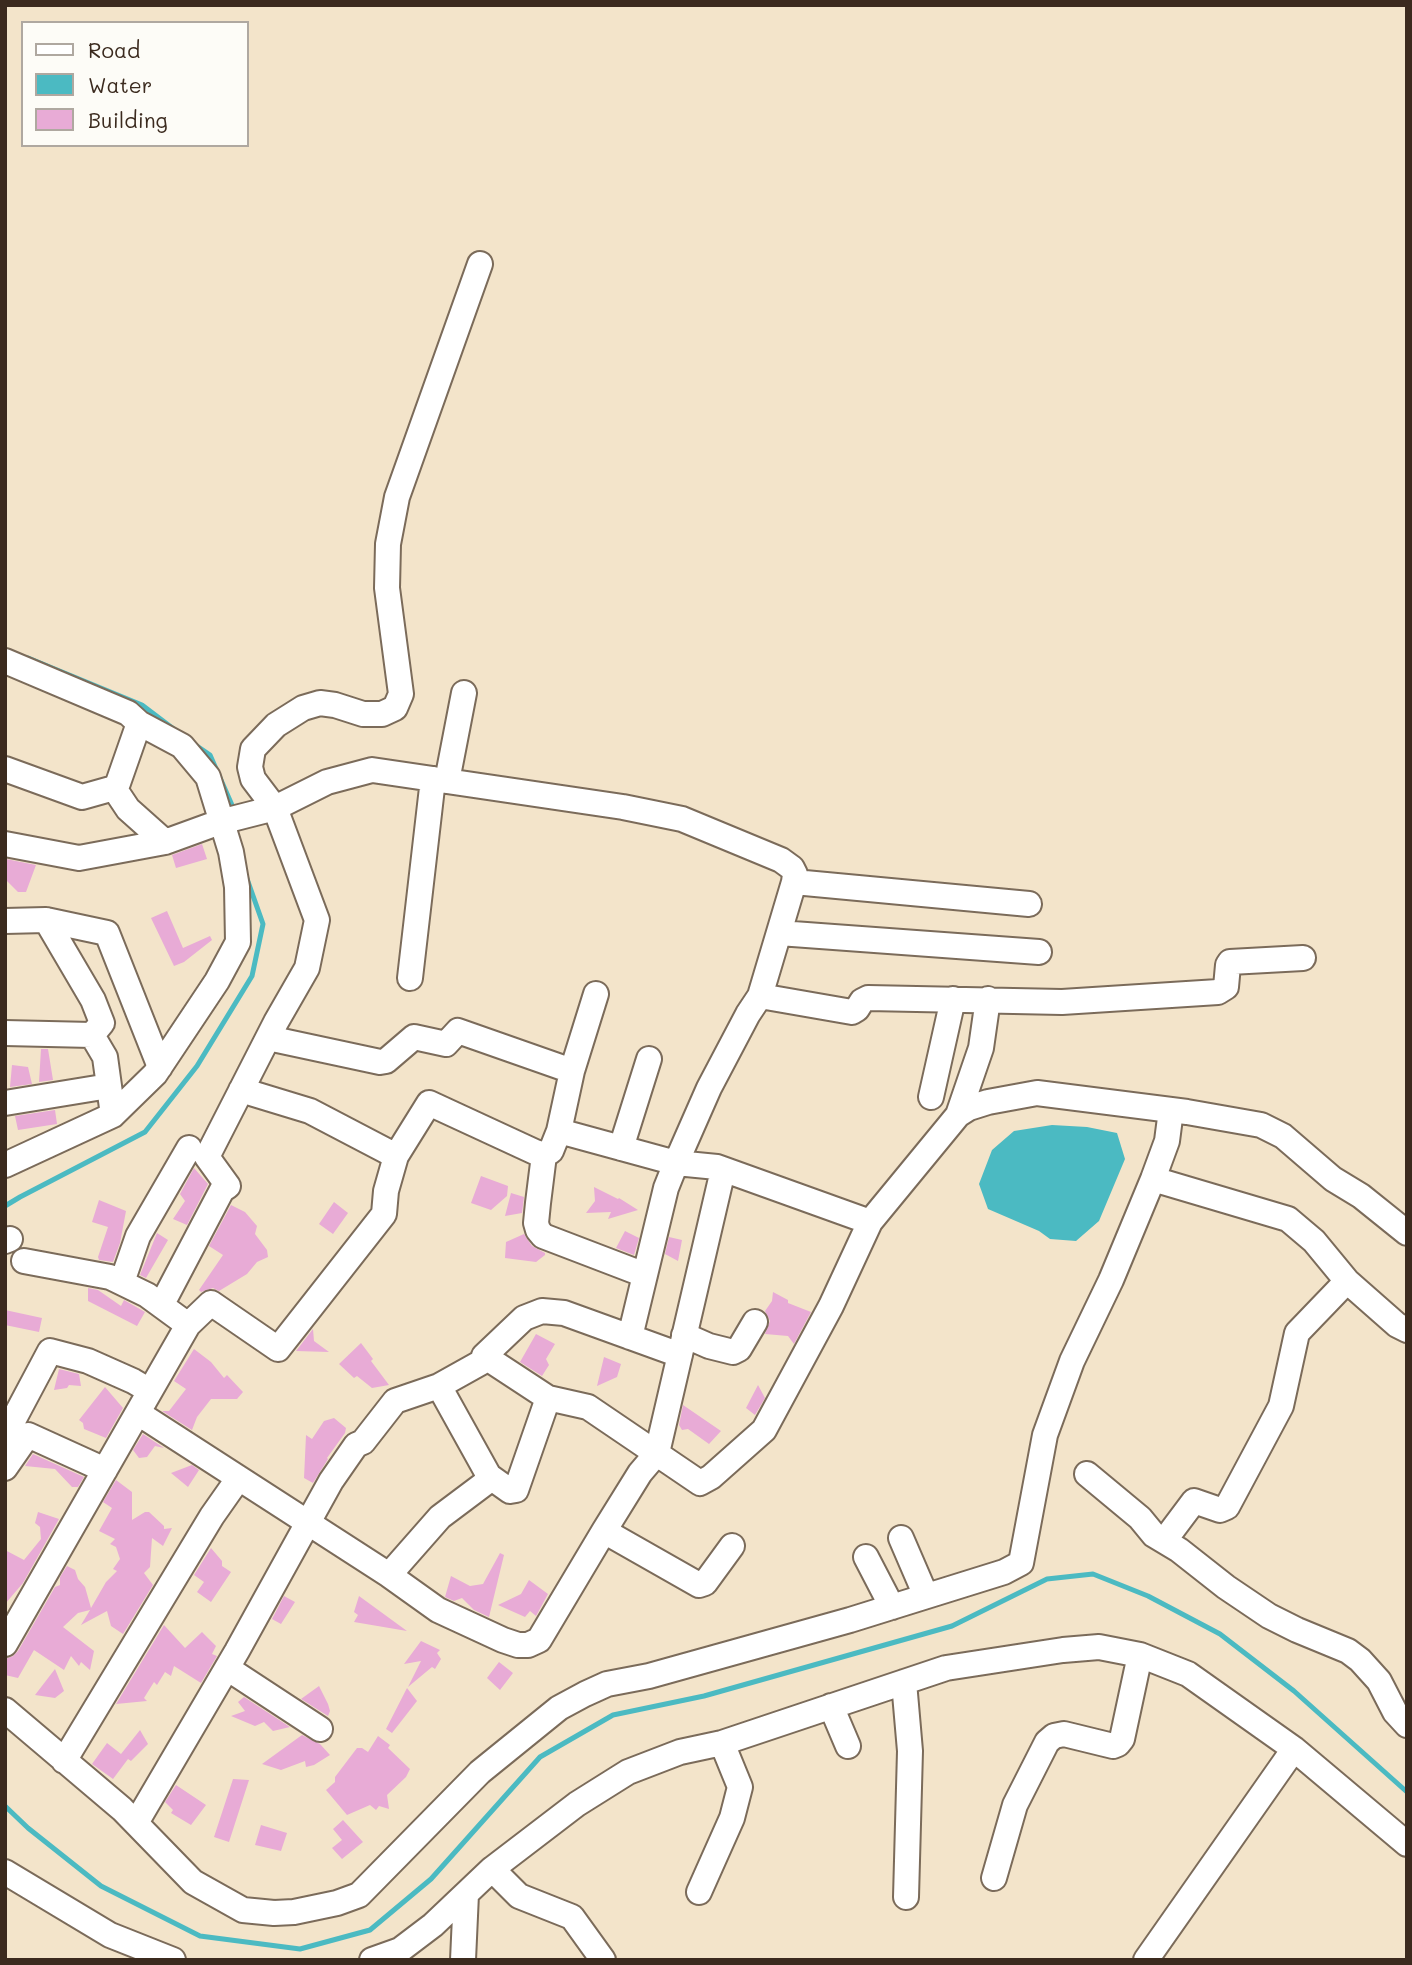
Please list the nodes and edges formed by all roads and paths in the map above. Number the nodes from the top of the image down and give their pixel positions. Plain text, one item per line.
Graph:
1 (480, 264) dead end
2 (5, 661) edge
3 (464, 693) dead end
4 (139, 723) junction
5 (5, 769) edge
6 (440, 780) junction
7 (114, 788) junction
8 (275, 807) junction
9 (220, 822) junction
10 (165, 842) junction
11 (5, 844) edge
12 (794, 882) junction
13 (1029, 904) dead end
14 (46, 920) junction
15 (5, 922) edge
16 (779, 933) junction
17 (1039, 951) dead end
18 (1303, 958) dead end
19 (410, 978) dead end
20 (596, 993) dead end
21 (760, 996) junction
22 (953, 999) junction
23 (988, 999) junction
24 (5, 1033) edge
25 (92, 1035) junction
26 (268, 1038) junction
27 (649, 1059) dead end
28 (160, 1067) junction
29 (572, 1071) junction
30 (109, 1086) junction
31 (241, 1090) junction
32 (931, 1097) dead end
33 (5, 1103) edge
34 (113, 1115) junction
35 (958, 1115) junction
36 (1169, 1124) junction
37 (559, 1131) junction
38 (189, 1148) dead end
39 (621, 1148) junction
40 (544, 1155) junction
41 (396, 1156) junction
42 (676, 1163) junction
43 (5, 1165) edge
44 (723, 1170) junction
45 (1153, 1179) junction
46 (870, 1222) junction
47 (1407, 1233) edge
48 (23, 1261) dead end
49 (645, 1275) junction
50 (1347, 1281) junction
51 (122, 1282) junction
52 (162, 1304) junction
53 (755, 1322) dead end
54 (188, 1325) junction
55 (1407, 1330) edge
56 (630, 1337) junction
57 (682, 1345) junction
58 (484, 1356) junction
59 (439, 1386) junction
60 (150, 1391) junction
61 (548, 1398) junction
62 (138, 1413) junction
63 (7, 1432) edge
64 (657, 1453) junction
65 (5, 1468) edge
66 (105, 1470) junction
67 (1087, 1474) dead end
68 (489, 1476) junction
69 (238, 1479) junction
70 (306, 1523) junction
71 (604, 1531) junction
72 (901, 1538) dead end
73 (1164, 1541) junction
74 (732, 1546) dead end
75 (866, 1557) dead end
76 (389, 1575) junction
77 (926, 1596) junction
78 (892, 1606) junction
79 (5, 1644) edge
80 (1140, 1655) junction
81 (227, 1668) junction
82 (904, 1682) junction
83 (831, 1706) junction
84 (5, 1710) edge
85 (1407, 1725) edge
86 (320, 1729) dead end
87 (722, 1742) junction
88 (848, 1746) dead end
89 (1294, 1749) junction
90 (64, 1761) junction
91 (136, 1823) junction
92 (1407, 1844) edge
93 (492, 1869) junction
94 (5, 1872) edge
95 (994, 1878) dead end
96 (699, 1892) dead end
97 (466, 1894) junction
98 (906, 1897) dead end
99 (400, 1955) edge
100 (173, 1960) edge
101 (372, 1960) edge
102 (463, 1960) edge
103 (603, 1960) edge
104 (1146, 1960) edge

1 - 8 street
2 - 4 street
3 - 6 street
4 - 7 street
4 - 9 street
5 - 7 street
6 - 8 street
6 - 12 street
6 - 19 street
7 - 10 street
8 - 9 street
8 - 26 street
9 - 10 street
9 - 28 street
10 - 11 street
12 - 13 street
12 - 16 street
14 - 15 street
14 - 25 street
14 - 28 street
16 - 17 street
16 - 21 street
18 - 23 street
20 - 29 street
21 - 22 street
21 - 42 street
22 - 23 street
22 - 32 street
23 - 35 street
24 - 25 street
25 - 30 street
26 - 29 street
26 - 31 street
27 - 39 street
28 - 34 street
29 - 37 street
30 - 33 street
30 - 34 street
31 - 41 street
31 - 52 street
34 - 43 street
35 - 36 street
35 - 46 street
36 - 45 street
36 - 47 street
37 - 39 street
37 - 40 street
38 - 51 street
39 - 42 street
40 - 41 street
40 - 49 street
41 - 54 street
42 - 44 street
42 - 49 street
44 - 46 street
44 - 57 street
45 - 50 street
45 - 77 street
46 - 64 street
48 - 51 street
49 - 56 street
50 - 55 street
50 - 73 street
51 - 52 street
52 - 54 street
53 - 57 street
54 - 60 street
56 - 57 street
56 - 58 street
57 - 64 street
58 - 59 street
58 - 61 street
59 - 68 street
59 - 70 street
60 - 62 street
60 - 63 street
61 - 64 street
61 - 68 street
62 - 66 street
62 - 69 street
64 - 71 street
65 - 66 street
66 - 79 street
67 - 73 street
68 - 76 street
69 - 70 street
69 - 90 street
70 - 76 street
70 - 81 street
71 - 74 street
71 - 76 street
72 - 77 street
73 - 85 street
75 - 78 street
77 - 78 street
78 - 91 street
80 - 82 street
80 - 89 street
80 - 95 street
81 - 86 street
81 - 91 street
82 - 83 street
82 - 98 street
83 - 87 street
83 - 88 street
84 - 90 street
87 - 93 street
87 - 96 street
89 - 92 street
89 - 104 street
90 - 91 street
93 - 97 street
93 - 103 street
94 - 100 street
97 - 99 street
97 - 102 street
99 - 101 street

